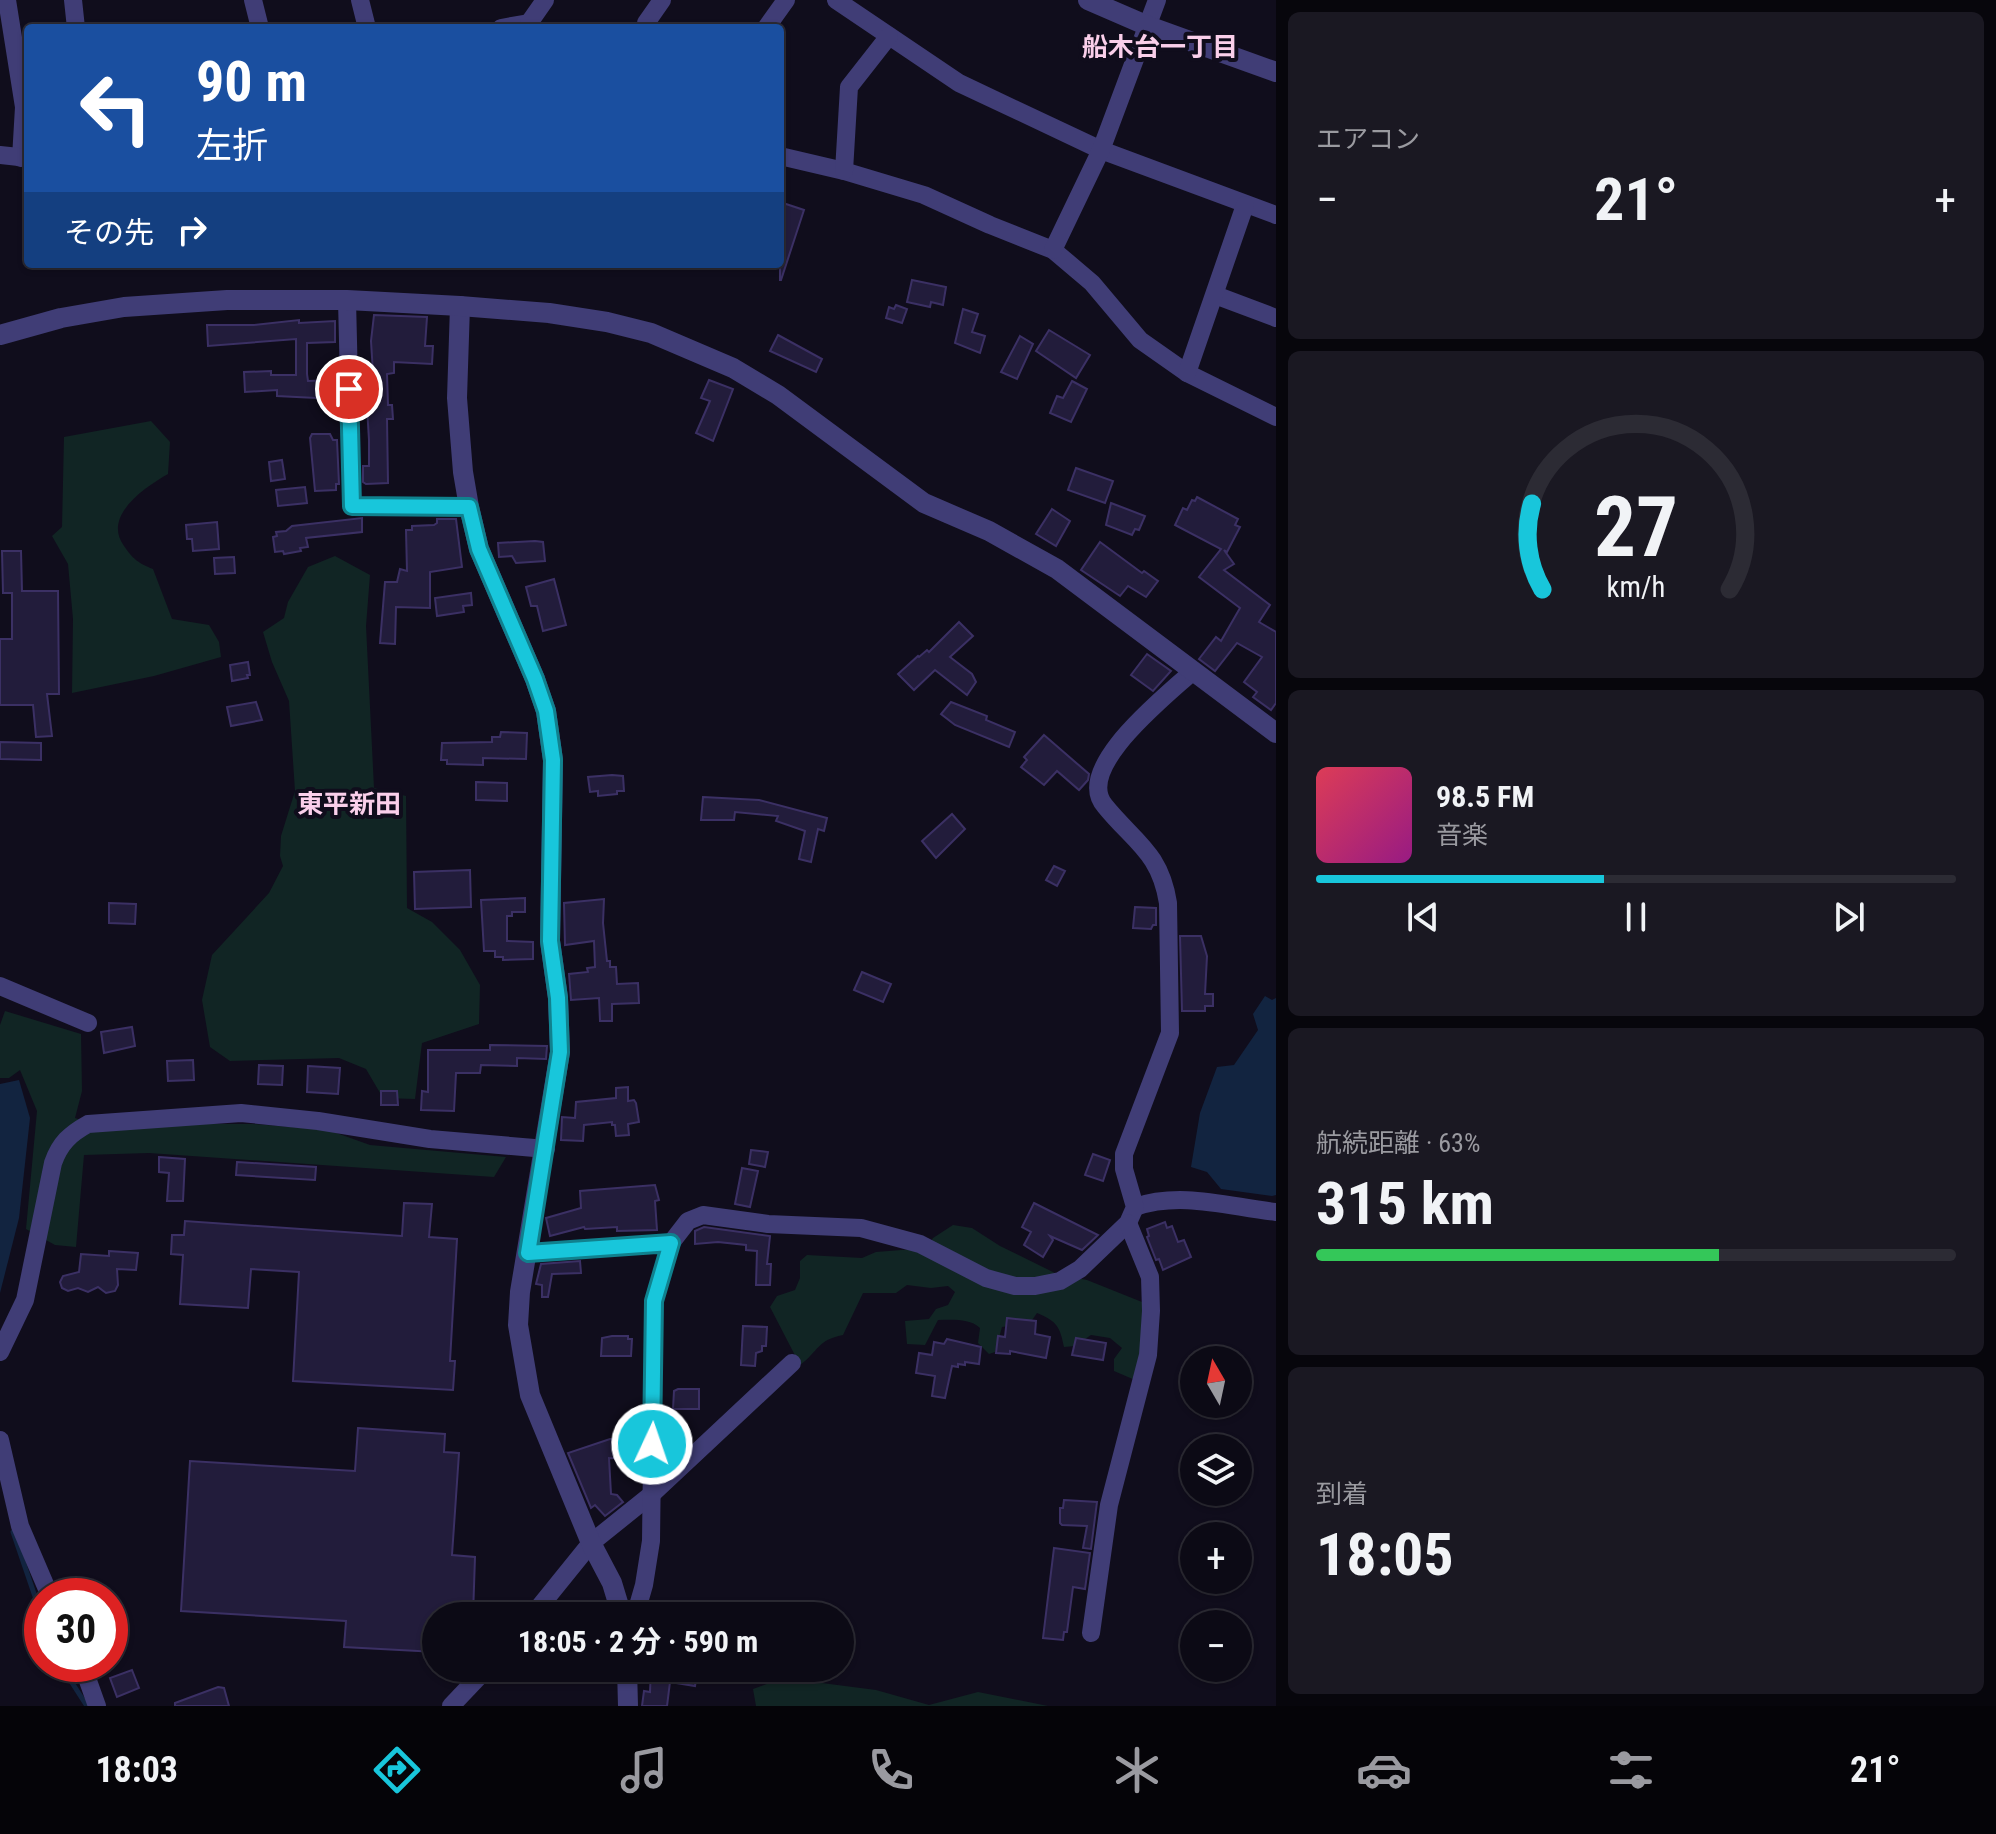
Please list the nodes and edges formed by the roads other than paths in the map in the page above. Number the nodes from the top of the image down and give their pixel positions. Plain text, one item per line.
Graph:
1 (7, 0) edge
2 (73, 0) edge
3 (253, 0) edge
4 (360, 0) edge
5 (545, 0) edge
6 (662, 0) edge
7 (786, 0) edge
8 (836, 0) edge
9 (1088, 0) edge
10 (1157, 0) edge
11 (76, 24) edge
12 (259, 24) edge
13 (366, 24) edge
14 (530, 24) edge
15 (646, 24) edge
16 (769, 24) edge
17 (1148, 26) junction
18 (889, 36) junction
19 (1276, 72) edge
20 (24, 107) edge
21 (1101, 150) junction
22 (0, 155) edge
23 (784, 157) edge
24 (24, 158) edge
25 (844, 171) junction
26 (1245, 205) junction
27 (1276, 215) edge
28 (1053, 250) junction
29 (1215, 295) junction
30 (347, 300) junction
31 (460, 306) junction
32 (1276, 318) edge
33 (0, 335) edge
34 (1187, 373) junction
35 (1276, 417) edge
36 (469, 507) junction
37 (1193, 671) junction
38 (1276, 733) edge
39 (0, 986) edge
40 (88, 1023) dead end
41 (546, 1149) junction
42 (1276, 1212) edge
43 (1132, 1215) junction
44 (671, 1243) junction
45 (528, 1253) junction
46 (0, 1352) edge
47 (792, 1363) dead end
48 (0, 1440) edge
49 (652, 1494) junction
50 (591, 1543) junction
51 (42, 1578) edge
52 (543, 1602) edge
53 (618, 1602) edge
54 (639, 1602) edge
55 (1091, 1633) dead end
56 (88, 1682) edge
57 (474, 1682) edge
58 (627, 1682) edge
59 (97, 1706) edge
60 (451, 1706) edge
61 (628, 1706) edge

1 - 20 street
2 - 11 street
3 - 12 street
4 - 13 street
5 - 14 street
6 - 15 street
7 - 16 street
8 - 18 street
9 - 17 street
10 - 17 street
17 - 19 street
17 - 21 street
18 - 21 street
18 - 25 street
21 - 26 street
21 - 28 street
22 - 24 street
23 - 25 street
25 - 28 street
26 - 27 street
26 - 29 street
28 - 34 street
29 - 32 street
29 - 34 street
30 - 31 street
30 - 33 street
30 - 36 street
31 - 36 street
31 - 37 street
34 - 35 street
36 - 41 street
37 - 38 street
37 - 43 street
39 - 40 street
41 - 45 street
41 - 46 street
42 - 43 street
43 - 44 street
43 - 55 street
44 - 45 street
44 - 49 street
45 - 50 street
47 - 49 street
48 - 51 street
49 - 50 street
49 - 54 street
50 - 52 street
50 - 53 street
56 - 59 street
57 - 60 street
58 - 61 street

